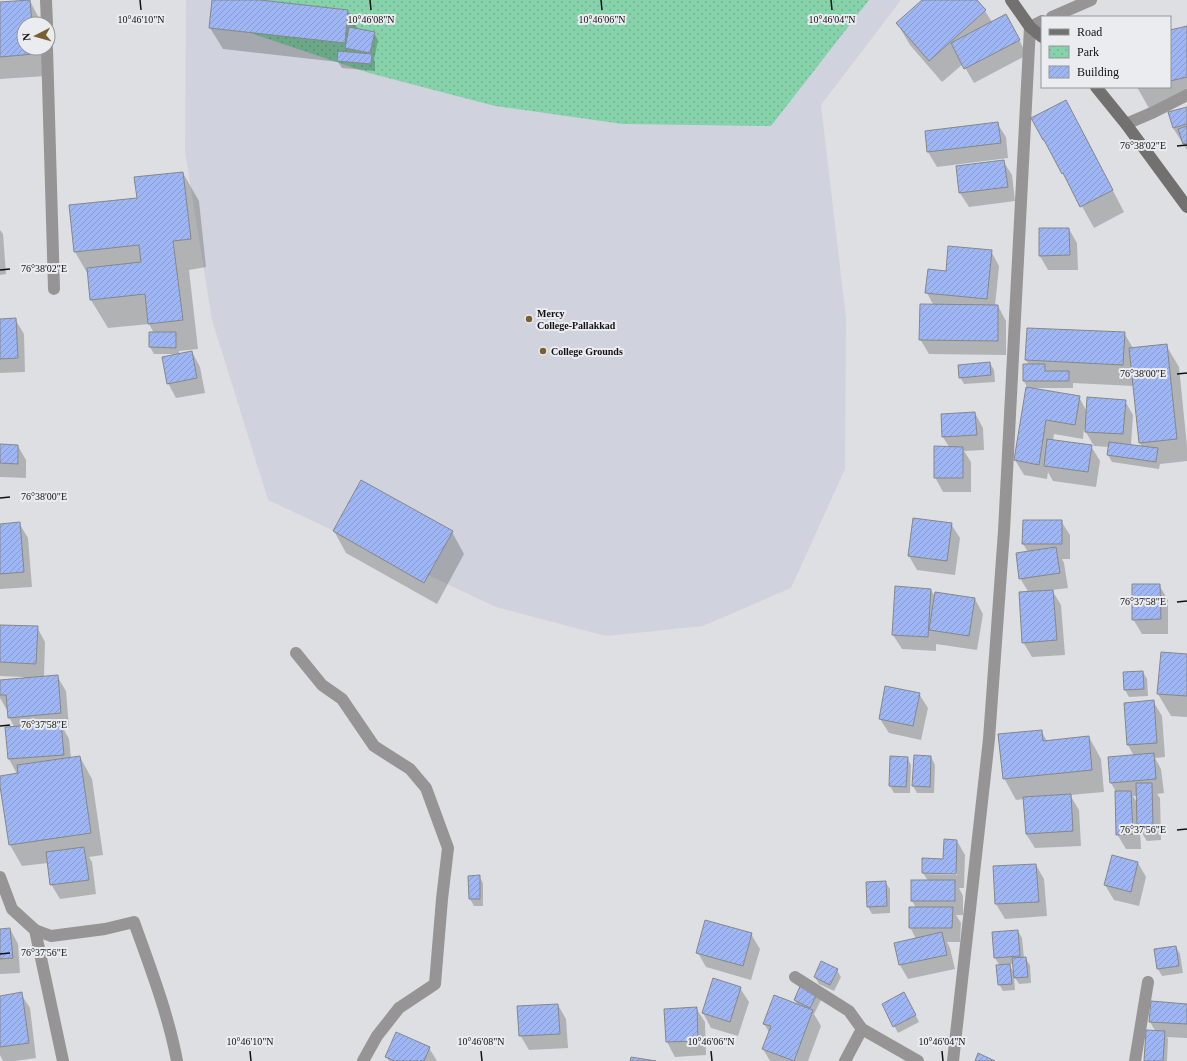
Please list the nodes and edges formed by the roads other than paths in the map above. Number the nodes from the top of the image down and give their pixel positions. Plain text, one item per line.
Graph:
1 (46, 0) edge
2 (1011, 0) edge
3 (1091, 0) edge
4 (47, 16) edge
5 (1054, 16) edge
6 (1041, 22) edge
7 (1030, 27) junction
8 (1041, 36) edge
9 (47, 56) edge
10 (1097, 88) edge
11 (1187, 95) edge
12 (1126, 124) junction
13 (1187, 207) edge
14 (54, 289) dead end
15 (296, 653) dead end
16 (0, 877) edge
17 (35, 930) junction
18 (795, 977) dead end
19 (1148, 982) dead end
20 (862, 1029) junction
21 (63, 1061) edge
22 (177, 1061) edge
23 (363, 1061) edge
24 (845, 1061) edge
25 (918, 1061) edge
26 (953, 1061) edge
27 (1135, 1061) edge

1 - 4 street
2 - 7 main road
3 - 5 street
6 - 7 street
7 - 8 main road
7 - 26 street
9 - 14 street
10 - 12 main road
11 - 12 street
12 - 13 main road
15 - 23 street
16 - 17 street
17 - 21 street
17 - 22 street
18 - 20 street
19 - 27 street
20 - 24 street
20 - 25 street

